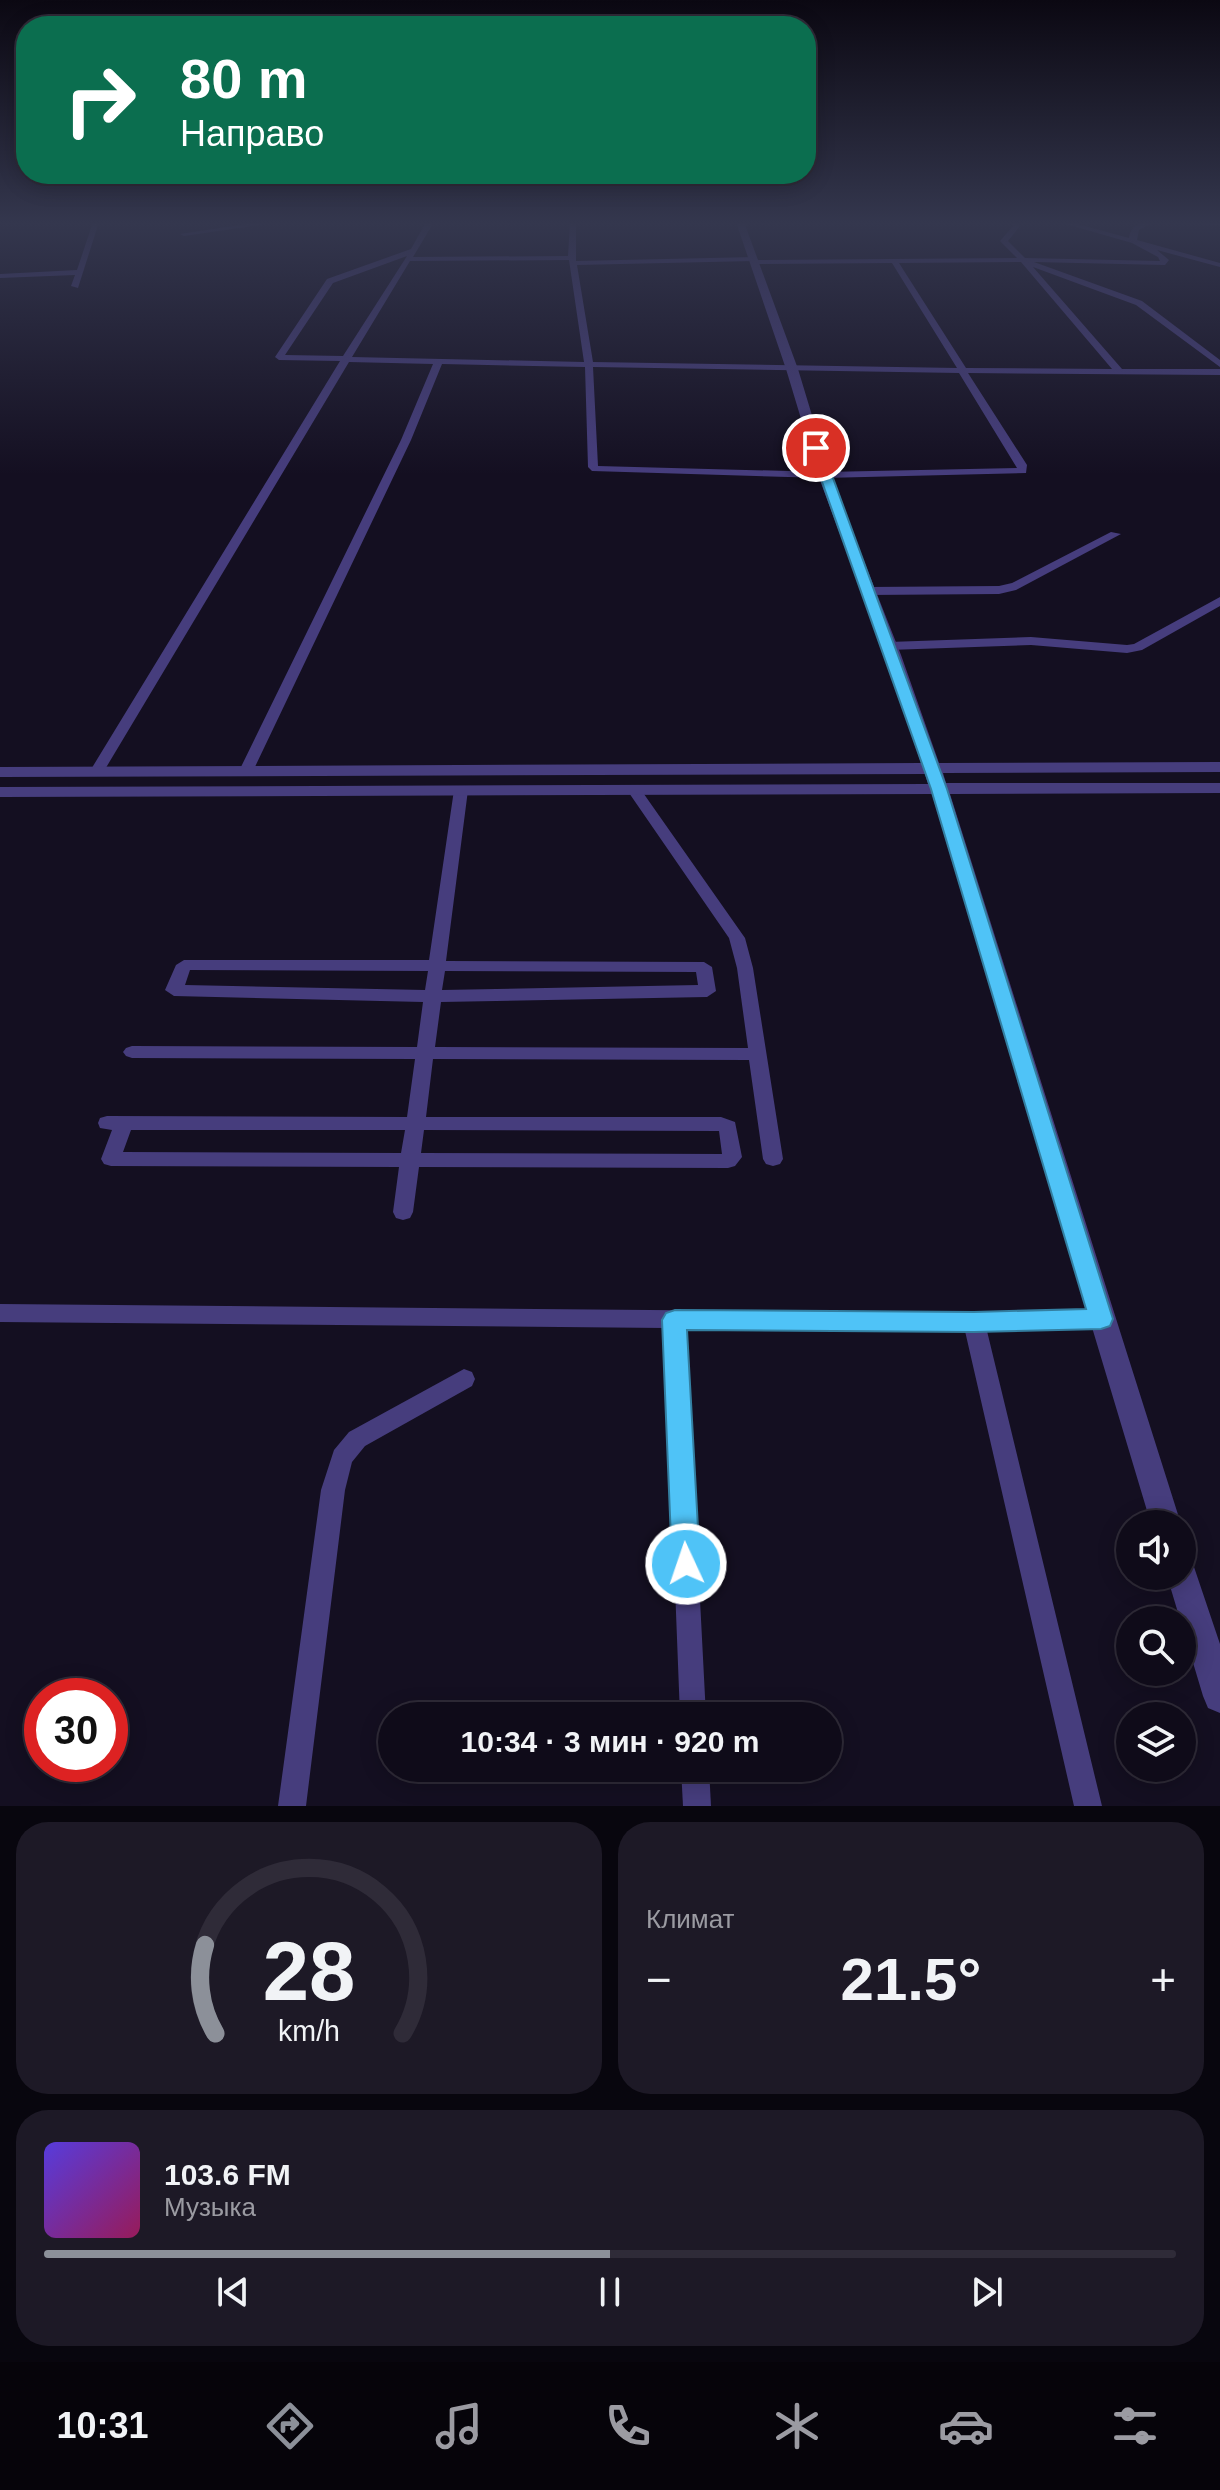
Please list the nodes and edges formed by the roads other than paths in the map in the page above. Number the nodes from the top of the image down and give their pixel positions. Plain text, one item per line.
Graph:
1 (313, 306) edge
2 (380, 306) edge
3 (580, 306) edge
4 (771, 306) edge
5 (922, 306) edge
6 (1064, 306) edge
7 (1143, 306) edge
8 (346, 359) junction
9 (438, 362) junction
10 (1220, 364) edge
11 (589, 365) junction
12 (792, 369) junction
13 (963, 371) junction
14 (1120, 372) junction
15 (1220, 372) edge
16 (824, 475) junction
17 (1115, 534) dead end
18 (868, 591) junction
19 (1220, 601) edge
20 (889, 646) junction
21 (926, 751) junction
22 (1220, 767) edge
23 (901, 770) junction
24 (966, 770) junction
25 (97, 771) junction
26 (246, 771) junction
27 (0, 772) edge
28 (936, 780) junction
29 (1220, 788) edge
30 (461, 790) junction
31 (634, 790) junction
32 (0, 792) edge
33 (437, 968) junction
34 (432, 996) junction
35 (132, 1052) dead end
36 (423, 1054) junction
37 (759, 1054) junction
38 (416, 1123) junction
39 (411, 1158) junction
40 (773, 1159) dead end
41 (403, 1212) dead end
42 (0, 1313) edge
43 (1101, 1319) junction
44 (675, 1320) junction
45 (974, 1322) junction
46 (464, 1379) dead end
47 (1162, 1510) edge
48 (1187, 1590) edge
49 (1220, 1696) edge
50 (692, 1702) edge
51 (696, 1782) edge
52 (292, 1806) edge
53 (697, 1806) edge
54 (1088, 1806) edge

1 - 8 street
2 - 8 street
3 - 11 street
4 - 12 street
5 - 13 street
6 - 14 street
7 - 10 street
8 - 9 street
8 - 25 street
9 - 11 street
9 - 26 street
11 - 12 street
11 - 16 street
12 - 13 street
12 - 16 street
13 - 14 street
13 - 16 street
14 - 15 street
16 - 18 street
17 - 18 street
18 - 20 street
19 - 20 street
20 - 21 street
21 - 23 street
21 - 24 street
21 - 28 street
22 - 24 street
23 - 26 street
23 - 28 street
24 - 28 street
25 - 26 street
25 - 27 street
28 - 29 street
28 - 31 street
28 - 43 street
30 - 31 street
30 - 32 street
30 - 33 street
31 - 37 street
33 - 34 street
33 - 34 street
33 - 34 street
34 - 36 street
35 - 36 street
36 - 37 street
36 - 38 street
37 - 40 street
38 - 39 street
38 - 39 street
38 - 39 street
39 - 41 street
42 - 44 street
43 - 45 street
43 - 47 street
44 - 45 street
44 - 50 street
45 - 54 street
46 - 52 street
48 - 49 street
51 - 53 street

